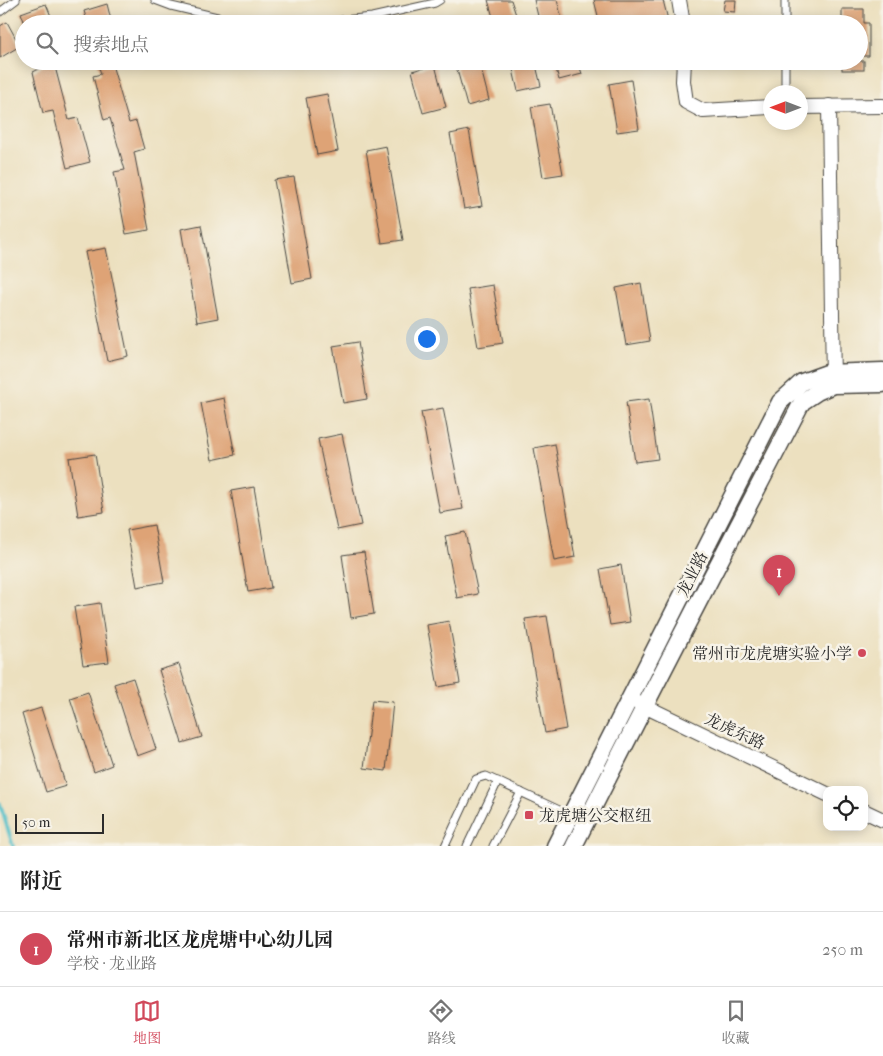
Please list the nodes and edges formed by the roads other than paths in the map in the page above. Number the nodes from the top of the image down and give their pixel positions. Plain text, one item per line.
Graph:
1 (16, 0) edge
2 (154, 0) edge
3 (440, 0) edge
4 (680, 0) edge
5 (785, 0) edge
6 (0, 12) edge
7 (209, 15) edge
8 (385, 15) edge
9 (682, 15) edge
10 (785, 15) edge
11 (684, 70) edge
12 (785, 70) edge
13 (785, 85) edge
14 (829, 106) junction
15 (883, 106) edge
16 (808, 107) edge
17 (763, 108) edge
18 (883, 371) edge
19 (833, 379) junction
20 (883, 384) edge
21 (629, 698) junction
22 (643, 706) junction
23 (498, 781) junction
24 (521, 792) junction
25 (823, 792) edge
26 (868, 813) edge
27 (571, 815) junction
28 (883, 820) edge
29 (586, 822) junction
30 (445, 846) edge
31 (467, 846) edge
32 (493, 846) edge
33 (555, 846) edge
34 (574, 846) edge

1 - 6 lane
2 - 7 lane
3 - 8 lane
4 - 9 street
5 - 10 lane
11 - 17 street
12 - 13 lane
14 - 15 street
14 - 16 street
14 - 19 street
18 - 19 street, 龙业路
19 - 20 street, 龙业路
19 - 21 street, 龙业路
19 - 22 street, 龙业路
21 - 22 street, 龙虎东路
21 - 27 street, 龙业路
22 - 25 street, 龙虎东路
22 - 29 street, 龙业路
23 - 24 lane
23 - 30 lane
23 - 31 lane
24 - 27 lane
24 - 32 lane
26 - 28 street
27 - 29 lane
27 - 33 street, 龙业路
29 - 34 street, 龙业路

